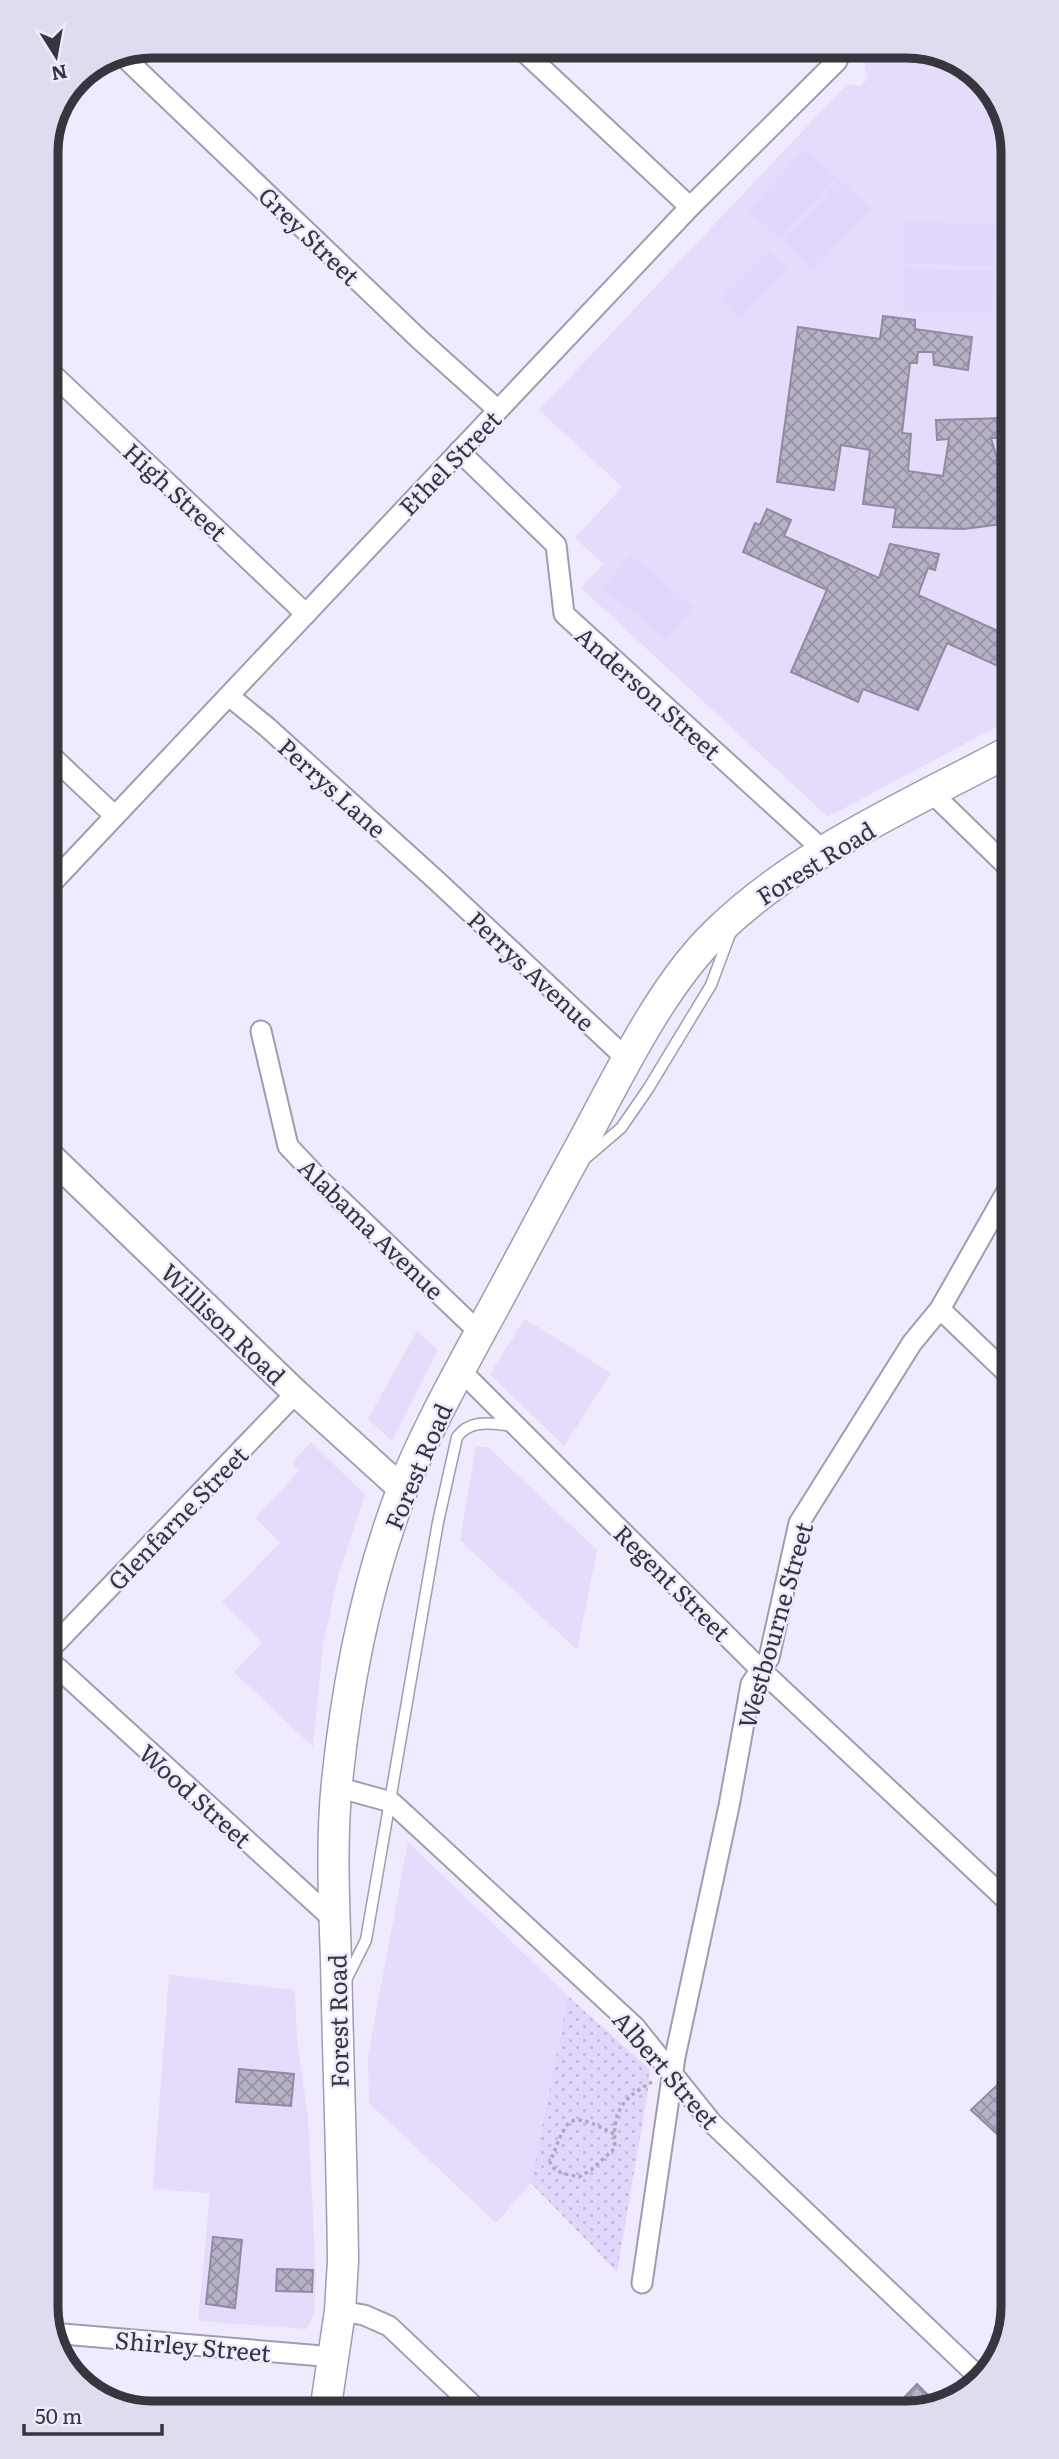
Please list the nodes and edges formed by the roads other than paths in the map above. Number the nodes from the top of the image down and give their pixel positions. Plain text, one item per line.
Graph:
1 (531, 58) edge
2 (833, 58) edge
3 (843, 58) edge
4 (129, 61) edge
5 (836, 61) junction
6 (690, 207) junction
7 (58, 379) edge
8 (498, 410) junction
9 (459, 451) junction
10 (306, 614) junction
11 (229, 696) junction
12 (1001, 756) edge
13 (58, 762) edge
14 (932, 793) junction
15 (115, 816) junction
16 (824, 851) junction
17 (1001, 860) edge
18 (58, 876) edge
19 (437, 881) joint
20 (737, 914) junction
21 (261, 1031) dead end
22 (628, 1060) junction
23 (58, 1168) edge
24 (564, 1176) junction
25 (1001, 1202) edge
26 (940, 1309) junction
27 (480, 1333) junction
28 (1001, 1367) edge
29 (460, 1370) junction
30 (296, 1393) junction
31 (515, 1426) junction
32 (402, 1490) junction
33 (58, 1634) edge
34 (58, 1647) edge
35 (58, 1664) edge
36 (761, 1670) junction
37 (58, 1675) edge
38 (337, 1787) junction
39 (391, 1802) junction
40 (1001, 1894) edge
41 (335, 1921) junction
42 (336, 2000) junction
43 (673, 2072) junction
44 (642, 2283) dead end
45 (340, 2311) junction
46 (62, 2334) edge
47 (334, 2357) junction
48 (975, 2373) edge
49 (327, 2401) edge
50 (468, 2401) edge

1 - 6 street
2 - 5 street
3 - 5 lane, Ethel Street
4 - 8 street, Grey Street
5 - 6 street, Ethel Street
6 - 8 street, Ethel Street
7 - 10 street, High Street
8 - 9 street, Ethel Street
9 - 10 street, Ethel Street
9 - 16 street, Anderson Street
10 - 11 street, Ethel Street
11 - 15 street, Ethel Street
11 - 19 street, Perrys Lane
12 - 14 main road, Forest Road
13 - 15 street
14 - 16 main road, Forest Road
14 - 17 street
15 - 18 street, Ethel Street
16 - 20 main road, Forest Road
19 - 22 street, Perrys Avenue
20 - 22 main road, Forest Road
20 - 24 lane
21 - 27 street, Alabama Avenue
22 - 24 main road, Forest Road
23 - 30 main road, Willison Road
24 - 27 main road, Forest Road
25 - 26 street, Westbourne Street
26 - 28 street
26 - 36 street, Westbourne Street
27 - 29 main road, Forest Road
29 - 31 street, Regent Street
29 - 32 main road, Forest Road
30 - 32 main road, Willison Road
30 - 33 street, Glenfarne Street
31 - 36 street, Regent Street
31 - 39 lane
32 - 38 main road, Forest Road
34 - 35 street
36 - 40 street, Regent Street
36 - 43 street, Westbourne Street
37 - 41 street, Wood Street
38 - 39 street, Albert Street
38 - 41 main road, Forest Road
39 - 42 lane
39 - 43 street, Albert Street
41 - 42 main road, Forest Road
42 - 45 main road, Forest Road
43 - 44 street, Westbourne Street
43 - 48 street, Albert Street
45 - 47 main road, Forest Road
45 - 50 street
46 - 47 street, Shirley Street
47 - 49 main road, Forest Road

